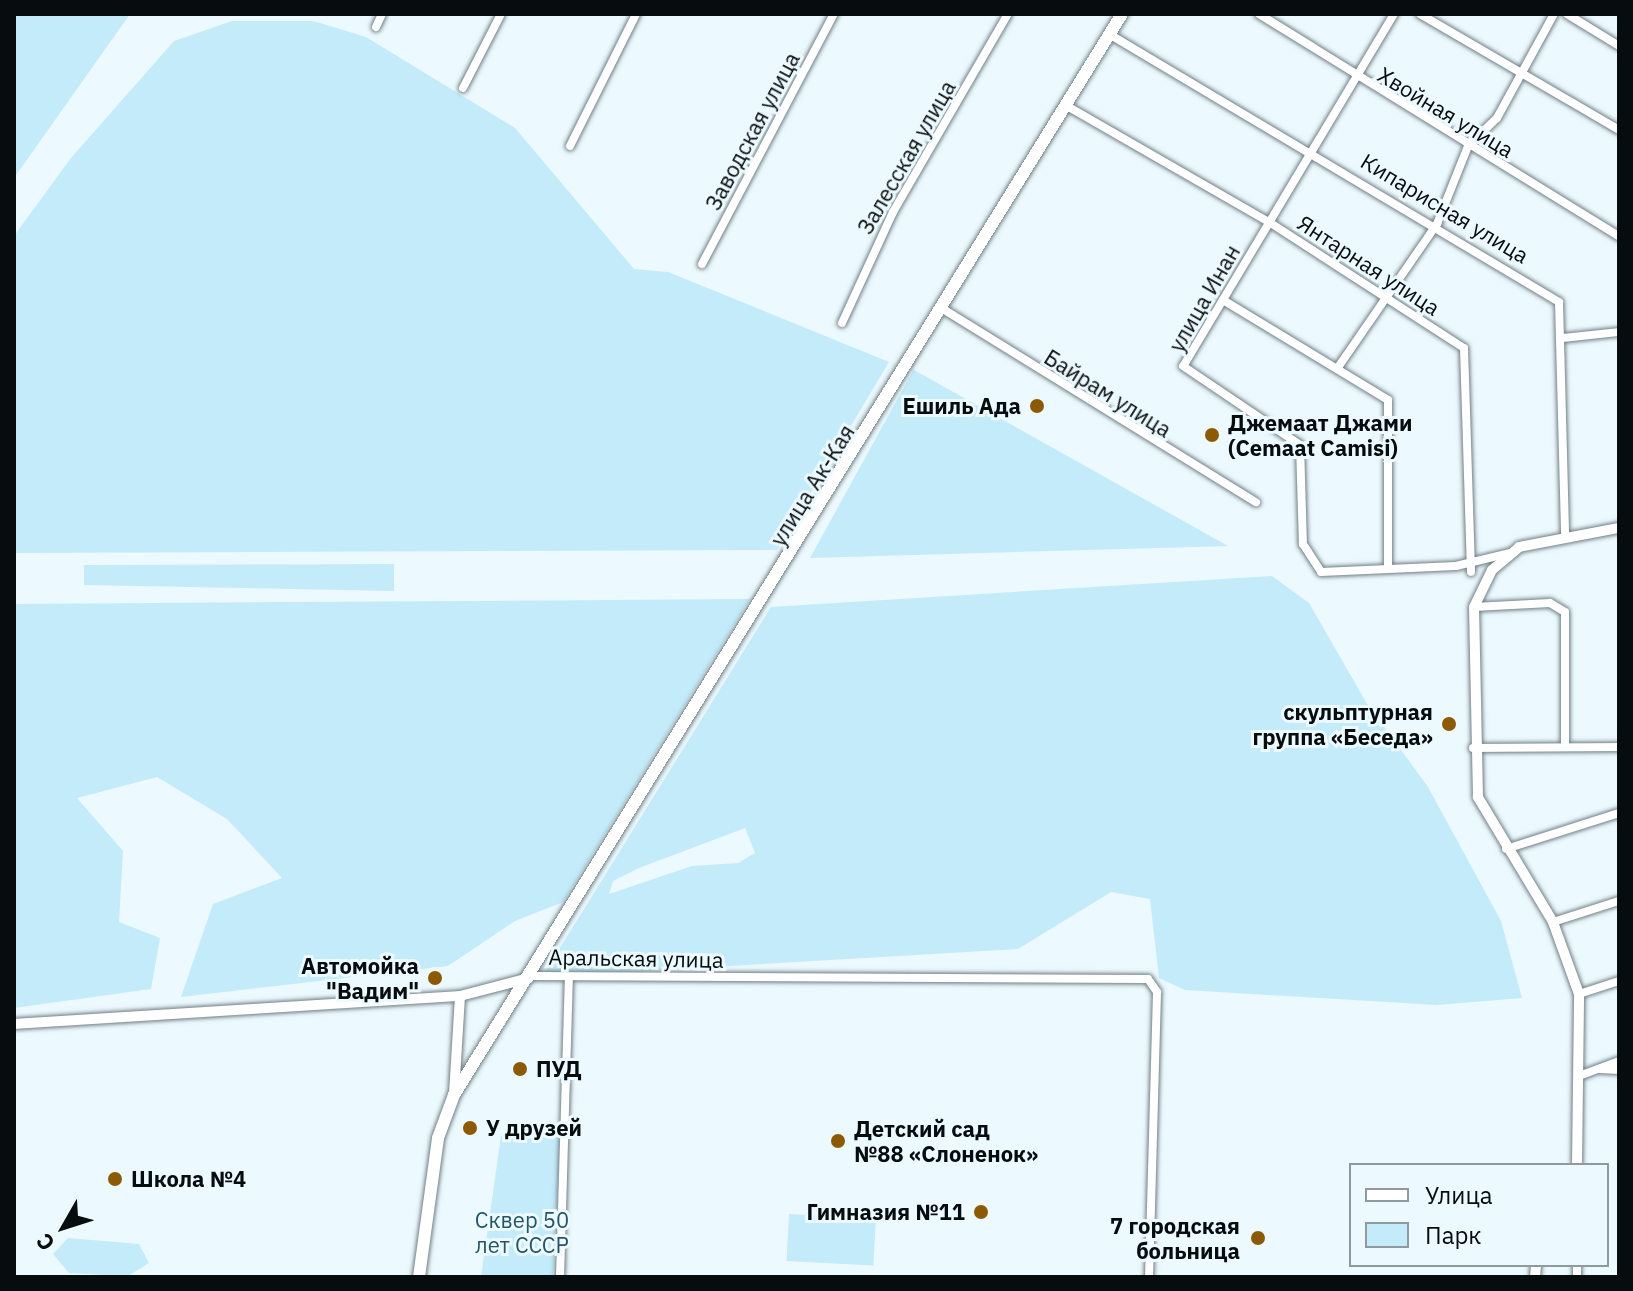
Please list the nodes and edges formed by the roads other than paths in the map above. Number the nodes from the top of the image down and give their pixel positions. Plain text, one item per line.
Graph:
1 (382, 14) edge
2 (501, 14) edge
3 (636, 14) edge
4 (834, 14) edge
5 (1008, 14) edge
6 (1122, 14) edge
7 (1259, 14) edge
8 (1394, 14) edge
9 (1420, 14) edge
10 (1554, 14) edge
11 (1567, 14) edge
12 (376, 27) dead end
13 (1109, 34) junction
14 (1619, 46) edge
15 (1522, 76) junction
16 (1357, 80) junction
17 (463, 88) dead end
18 (1067, 106) junction
19 (1619, 130) edge
20 (570, 146) dead end
21 (1468, 146) junction
22 (1312, 152) junction
23 (1269, 222) junction
24 (1437, 224) junction
25 (1619, 236) edge
26 (702, 264) dead end
27 (1388, 299) junction
28 (1223, 300) junction
29 (943, 309) junction
30 (842, 323) dead end
31 (1619, 332) edge
32 (1562, 338) junction
33 (1339, 366) junction
34 (1256, 502) dead end
35 (1619, 528) edge
36 (1565, 533) junction
37 (1510, 553) junction
38 (1472, 561) junction
39 (1456, 566) junction
40 (1388, 567) junction
41 (1471, 572) junction
42 (1486, 580) junction
43 (1474, 607) junction
44 (1565, 746) junction
45 (1619, 747) edge
46 (1473, 748) junction
47 (1619, 813) edge
48 (1505, 850) junction
49 (1619, 901) edge
50 (1553, 922) junction
51 (534, 976) junction
52 (569, 979) junction
53 (1619, 981) edge
54 (1579, 994) junction
55 (460, 996) junction
56 (14, 1024) edge
57 (1619, 1061) edge
58 (1597, 1069) junction
59 (1619, 1070) edge
60 (1579, 1076) junction
61 (454, 1095) junction
62 (1577, 1163) edge
63 (419, 1277) edge
64 (560, 1277) edge
65 (1149, 1277) edge

1 - 12 street
2 - 17 street
3 - 20 street
4 - 26 street, Заводская улица
5 - 30 street, Залесская улица
6 - 13 main road, улица Ак-Кая
7 - 16 street, Хвойная улица
8 - 16 street, улица Инан
9 - 15 street
10 - 15 street
11 - 14 street
13 - 18 main road, улица Ак-Кая
13 - 22 street, Кипарисная улица
15 - 19 street
15 - 21 street
16 - 21 street, Хвойная улица
16 - 22 street, улица Инан
18 - 23 street, Янтарная улица
18 - 29 main road, улица Ак-Кая
21 - 24 street
21 - 25 street, Хвойная улица
22 - 23 street, улица Инан
22 - 24 street, Кипарисная улица
23 - 27 street, Янтарная улица
23 - 28 street, улица Инан
24 - 27 street
24 - 32 street, Кипарисная улица
27 - 33 street
27 - 38 street, Янтарная улица
28 - 33 street
28 - 40 street, улица Инан
29 - 34 street, Байрам улица
29 - 51 main road, улица Ак-Кая
31 - 32 street
32 - 36 street, Кипарисная улица
33 - 40 street
35 - 36 street
36 - 37 street
37 - 38 street
37 - 42 street
38 - 39 street
38 - 41 street, Янтарная улица
39 - 40 street
39 - 41 street
41 - 42 street
42 - 43 street
43 - 44 street
43 - 46 street
44 - 45 street
44 - 46 street
46 - 48 street
47 - 48 street
48 - 50 street
49 - 50 street
50 - 54 street
51 - 52 street, Аральская улица
51 - 55 street, Аральская улица
51 - 61 main road
52 - 64 street
52 - 65 street, Аральская улица
53 - 54 street
54 - 60 street
55 - 56 street, Аральская улица
55 - 61 street
57 - 58 street
58 - 59 street
58 - 60 street
60 - 62 street
61 - 63 main road

